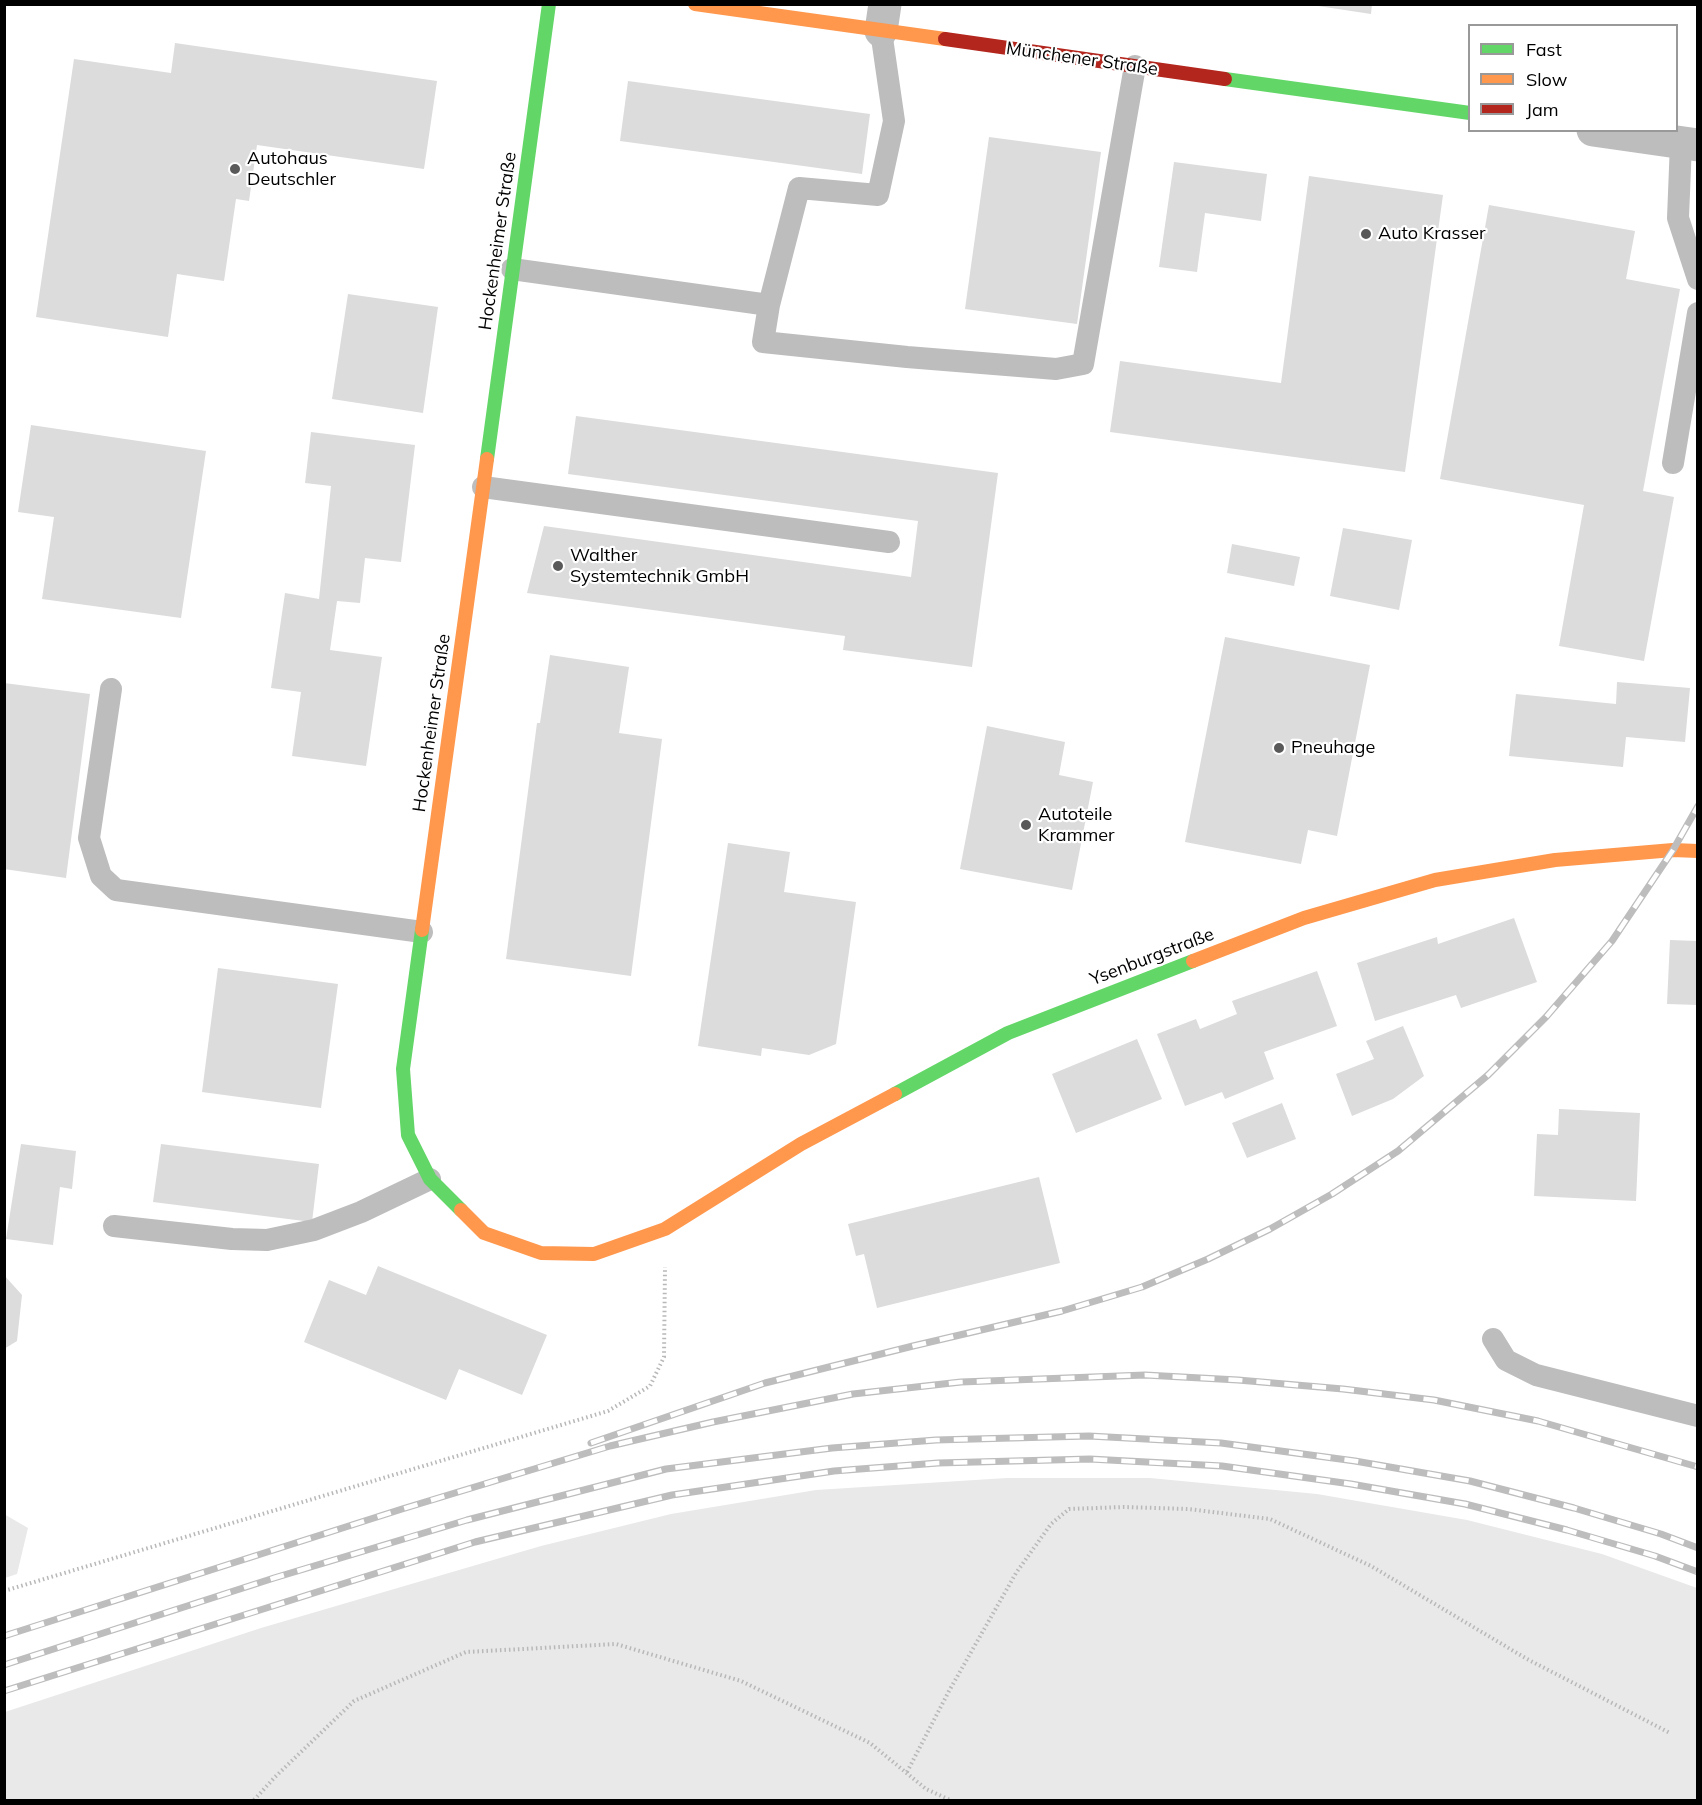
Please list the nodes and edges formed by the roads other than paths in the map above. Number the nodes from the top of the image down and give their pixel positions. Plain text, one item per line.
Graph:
1 (549, 4) edge
2 (694, 4) edge
3 (883, 18) edge
4 (1136, 66) junction
5 (1468, 113) edge
6 (1607, 132) edge
7 (1689, 144) edge
8 (512, 269) junction
9 (1698, 279) edge
10 (769, 305) junction
11 (1698, 313) edge
12 (1672, 464) dead end
13 (483, 487) junction
14 (889, 542) dead end
15 (111, 689) dead end
16 (1698, 851) edge
17 (422, 932) junction
18 (430, 1179) junction
19 (114, 1226) dead end
20 (665, 1229) joint
21 (1493, 1339) dead end
22 (1698, 1416) edge

1 - 8 street, Hockenheimer Straße
2 - 3 street, Münchener Straße
3 - 4 street, Münchener Straße
3 - 10 lane
4 - 5 street, Münchener Straße
4 - 10 lane
6 - 7 street
7 - 9 lane
8 - 10 lane
8 - 13 street, Hockenheimer Straße
11 - 12 lane
13 - 14 lane
13 - 17 street, Hockenheimer Straße
15 - 17 lane
16 - 20 street, Ysenburgstraße
17 - 18 street, Hockenheimer Straße
18 - 19 lane
18 - 20 street, Hockenheimer Straße
21 - 22 lane

